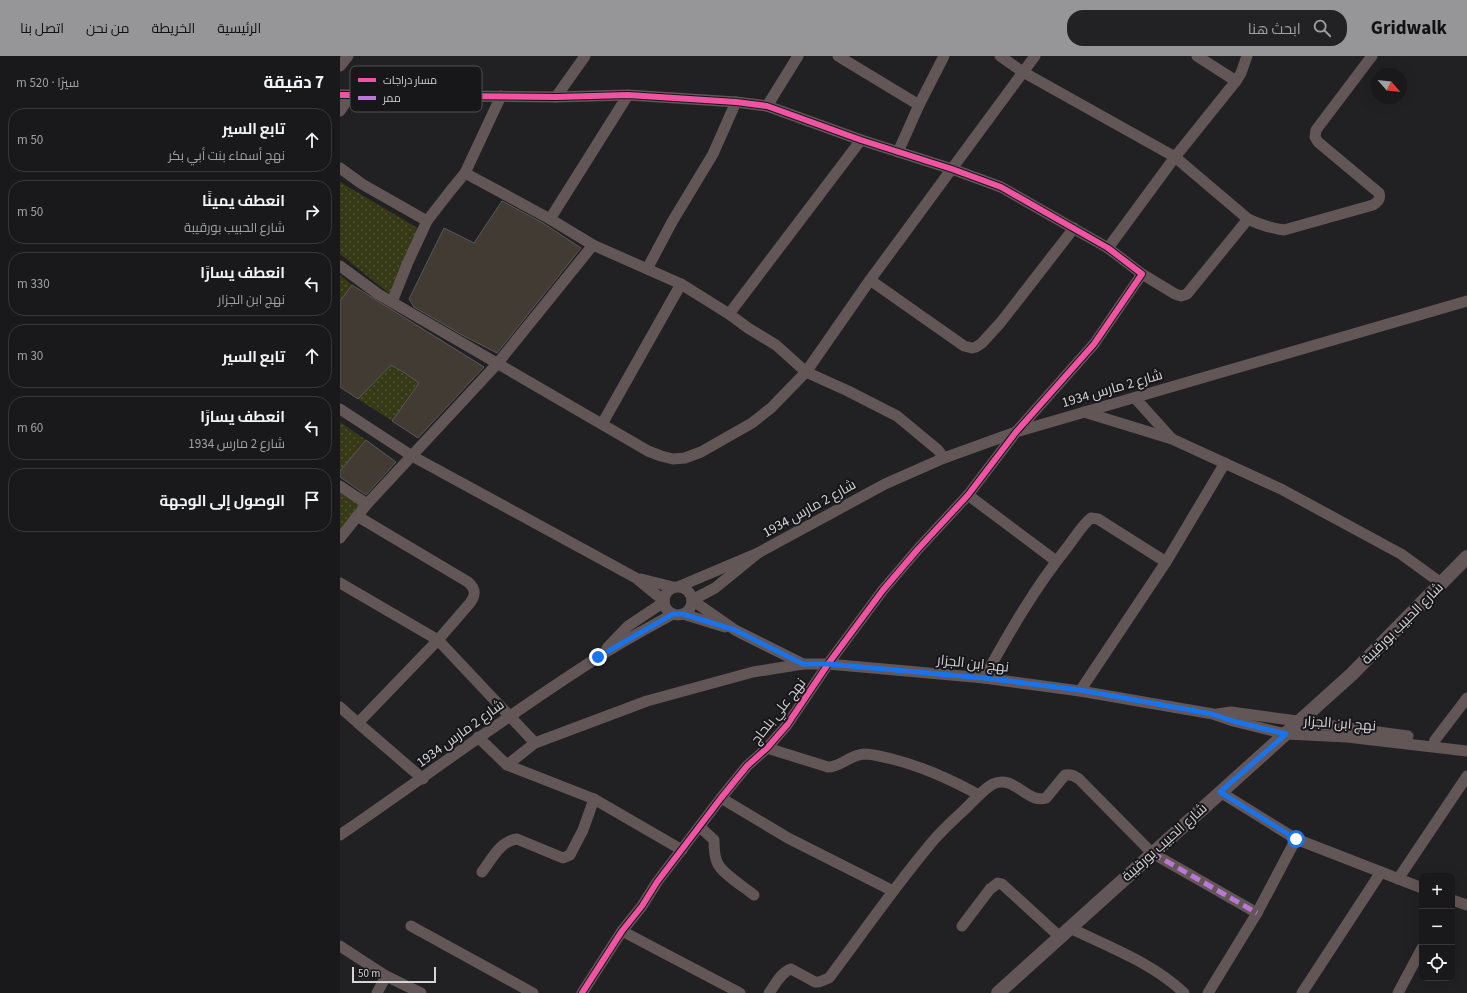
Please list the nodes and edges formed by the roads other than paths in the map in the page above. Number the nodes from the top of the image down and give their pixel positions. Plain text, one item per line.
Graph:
1 (348, 56) edge
2 (586, 56) edge
3 (798, 56) edge
4 (838, 56) edge
5 (944, 56) edge
6 (1000, 56) edge
7 (1035, 56) edge
8 (1197, 56) edge
9 (1248, 56) edge
10 (1372, 56) edge
11 (340, 66) edge
12 (1023, 72) junction
13 (1236, 81) junction
14 (345, 95) edge
15 (628, 95) junction
16 (482, 96) edge
17 (500, 96) junction
18 (556, 97) junction
19 (736, 102) junction
20 (919, 105) junction
21 (767, 106) junction
22 (340, 111) edge
23 (861, 140) junction
24 (898, 152) junction
25 (1175, 157) junction
26 (340, 168) edge
27 (952, 169) junction
28 (465, 173) junction
29 (550, 219) junction
30 (1248, 219) junction
31 (427, 221) junction
32 (1074, 228) junction
33 (593, 245) junction
34 (1108, 248) junction
35 (340, 266) edge
36 (647, 269) junction
37 (1142, 274) junction
38 (870, 280) junction
39 (681, 284) junction
40 (1467, 300) edge
41 (392, 302) junction
42 (730, 314) junction
43 (497, 364) junction
44 (806, 372) junction
45 (1135, 398) junction
46 (340, 409) edge
47 (1084, 412) junction
48 (602, 424) junction
49 (1016, 432) junction
50 (1172, 439) junction
51 (412, 456) junction
52 (944, 458) junction
53 (1225, 463) junction
54 (340, 486) edge
55 (968, 495) junction
56 (367, 504) junction
57 (357, 516) junction
58 (340, 538) edge
59 (758, 553) junction
60 (1467, 557) edge
61 (1056, 561) junction
62 (1166, 562) junction
63 (636, 578) junction
64 (340, 582) edge
65 (1442, 583) junction
66 (676, 587) junction
67 (692, 600) junction
68 (664, 602) junction
69 (678, 614) junction
70 (735, 630) junction
71 (438, 640) junction
72 (598, 657) junction
73 (803, 664) junction
74 (828, 664) junction
75 (984, 678) junction
76 (1080, 690) junction
77 (1467, 698) edge
78 (340, 707) edge
79 (1212, 714) junction
80 (510, 716) junction
81 (1301, 721) junction
82 (358, 723) junction
83 (1286, 734) junction
84 (478, 737) junction
85 (535, 743) junction
86 (1434, 743) junction
87 (1467, 744) edge
88 (767, 748) junction
89 (1467, 750) edge
90 (507, 765) junction
91 (1467, 776) edge
92 (422, 779) junction
93 (1220, 792) junction
94 (979, 795) junction
95 (721, 798) junction
96 (594, 799) junction
97 (700, 827) junction
98 (340, 835) edge
99 (1296, 839) junction
100 (682, 850) junction
101 (1152, 853) junction
102 (482, 872) dead end
103 (1381, 872) junction
104 (1398, 879) junction
105 (1419, 887) edge
106 (893, 891) junction
107 (754, 895) dead end
108 (1455, 901) edge
109 (1467, 905) edge
110 (1257, 913) junction
111 (411, 926) dead end
112 (962, 926) dead end
113 (622, 931) junction
114 (1065, 932) junction
115 (340, 946) edge
116 (1419, 954) edge
117 (386, 976) junction
118 (378, 993) edge
119 (421, 993) edge
120 (533, 993) edge
121 (582, 993) edge
122 (740, 993) edge
123 (769, 993) edge
124 (998, 993) edge
125 (1184, 993) edge
126 (1208, 993) edge
127 (1302, 993) edge
128 (1398, 993) edge

1 - 11 street
2 - 18 street
3 - 21 street
4 - 20 street
5 - 20 street
6 - 12 street
7 - 12 street
8 - 13 street
9 - 13 street
10 - 30 street
12 - 25 street
12 - 27 street
13 - 25 street
14 - 22 street
15 - 18 street
15 - 19 street
15 - 29 street
16 - 17 street
17 - 18 street
17 - 28 street
19 - 21 street
19 - 36 street
20 - 24 street
21 - 23 street
23 - 24 street
23 - 42 street
24 - 27 street
25 - 30 street
25 - 34 street
26 - 31 street
27 - 32 street
27 - 38 street
28 - 29 street
28 - 31 street
29 - 33 street
30 - 37 street
31 - 41 street
32 - 34 street
32 - 38 street
33 - 36 street
33 - 43 street
34 - 37 street
35 - 41 street
36 - 39 street
37 - 49 street, نهج علي بلحاج
38 - 44 street
39 - 42 street
39 - 48 street
40 - 45 street, شارع 2 مارس 1934
41 - 43 street
42 - 44 street
43 - 48 street
43 - 51 street
44 - 48 street
44 - 52 street
45 - 47 street, شارع 2 مارس 1934
45 - 50 street
46 - 51 street
47 - 49 street, شارع 2 مارس 1934
47 - 50 street
49 - 52 street, شارع 2 مارس 1934
49 - 55 street, نهج علي بلحاج
50 - 53 street
51 - 56 street
51 - 63 street
52 - 59 street, شارع 2 مارس 1934
53 - 62 street
53 - 65 street
54 - 56 street
55 - 61 street
55 - 74 street, نهج علي بلحاج
56 - 57 street
57 - 58 street
57 - 71 street
59 - 66 street, شارع 2 مارس 1934
59 - 67 street, شارع 2 مارس 1934
60 - 65 main road, شارع الحبيب بورقيبة
61 - 62 street
61 - 75 street
62 - 76 street
63 - 66 street
63 - 68 street
64 - 71 street
65 - 81 main road, شارع الحبيب بورقيبة
66 - 67 street
66 - 68 street
67 - 69 street
67 - 70 street
68 - 69 street
68 - 72 street, شارع 2 مارس 1934
69 - 70 street
69 - 72 street, شارع 2 مارس 1934
70 - 73 street, نهج ابن الجزار
71 - 80 street
71 - 82 street
72 - 80 street, شارع 2 مارس 1934
73 - 74 street, نهج ابن الجزار
73 - 85 street
74 - 75 street, نهج ابن الجزار
74 - 88 street, نهج علي بلحاج
75 - 76 street, نهج ابن الجزار
76 - 79 street, نهج ابن الجزار
77 - 86 street
78 - 82 street
79 - 81 street, نهج ابن الجزار
79 - 83 street, نهج ابن الجزار
80 - 84 street, شارع 2 مارس 1934
80 - 85 street
81 - 83 main road, شارع الحبيب بورقيبة
81 - 86 street, نهج ابن الجزار
82 - 92 street
83 - 86 street, نهج ابن الجزار
83 - 93 main road, شارع الحبيب بورقيبة
84 - 90 street
84 - 92 street, شارع 2 مارس 1934
85 - 90 street
86 - 87 street, نهج ابن الجزار
86 - 89 street, نهج ابن الجزار
88 - 94 street
88 - 95 street, نهج علي بلحاج
90 - 96 street
91 - 104 street
92 - 98 street, شارع 2 مارس 1934
93 - 99 street
93 - 101 main road, شارع الحبيب بورقيبة
94 - 101 street
94 - 106 street
95 - 97 street, نهج علي بلحاج
95 - 106 street
96 - 100 street
96 - 102 street
97 - 100 street, نهج علي بلحاج
97 - 107 street
99 - 103 street
99 - 110 street
100 - 113 street, نهج علي بلحاج
101 - 110 street
101 - 114 main road, شارع الحبيب بورقيبة
103 - 104 street
103 - 127 street
104 - 105 street
106 - 123 street
108 - 109 street
110 - 126 street
111 - 120 street
112 - 114 street
113 - 121 street, نهج علي بلحاج
113 - 122 street
114 - 124 main road, شارع الحبيب بورقيبة
114 - 125 street
115 - 117 street
116 - 128 street
117 - 118 street
117 - 119 street

